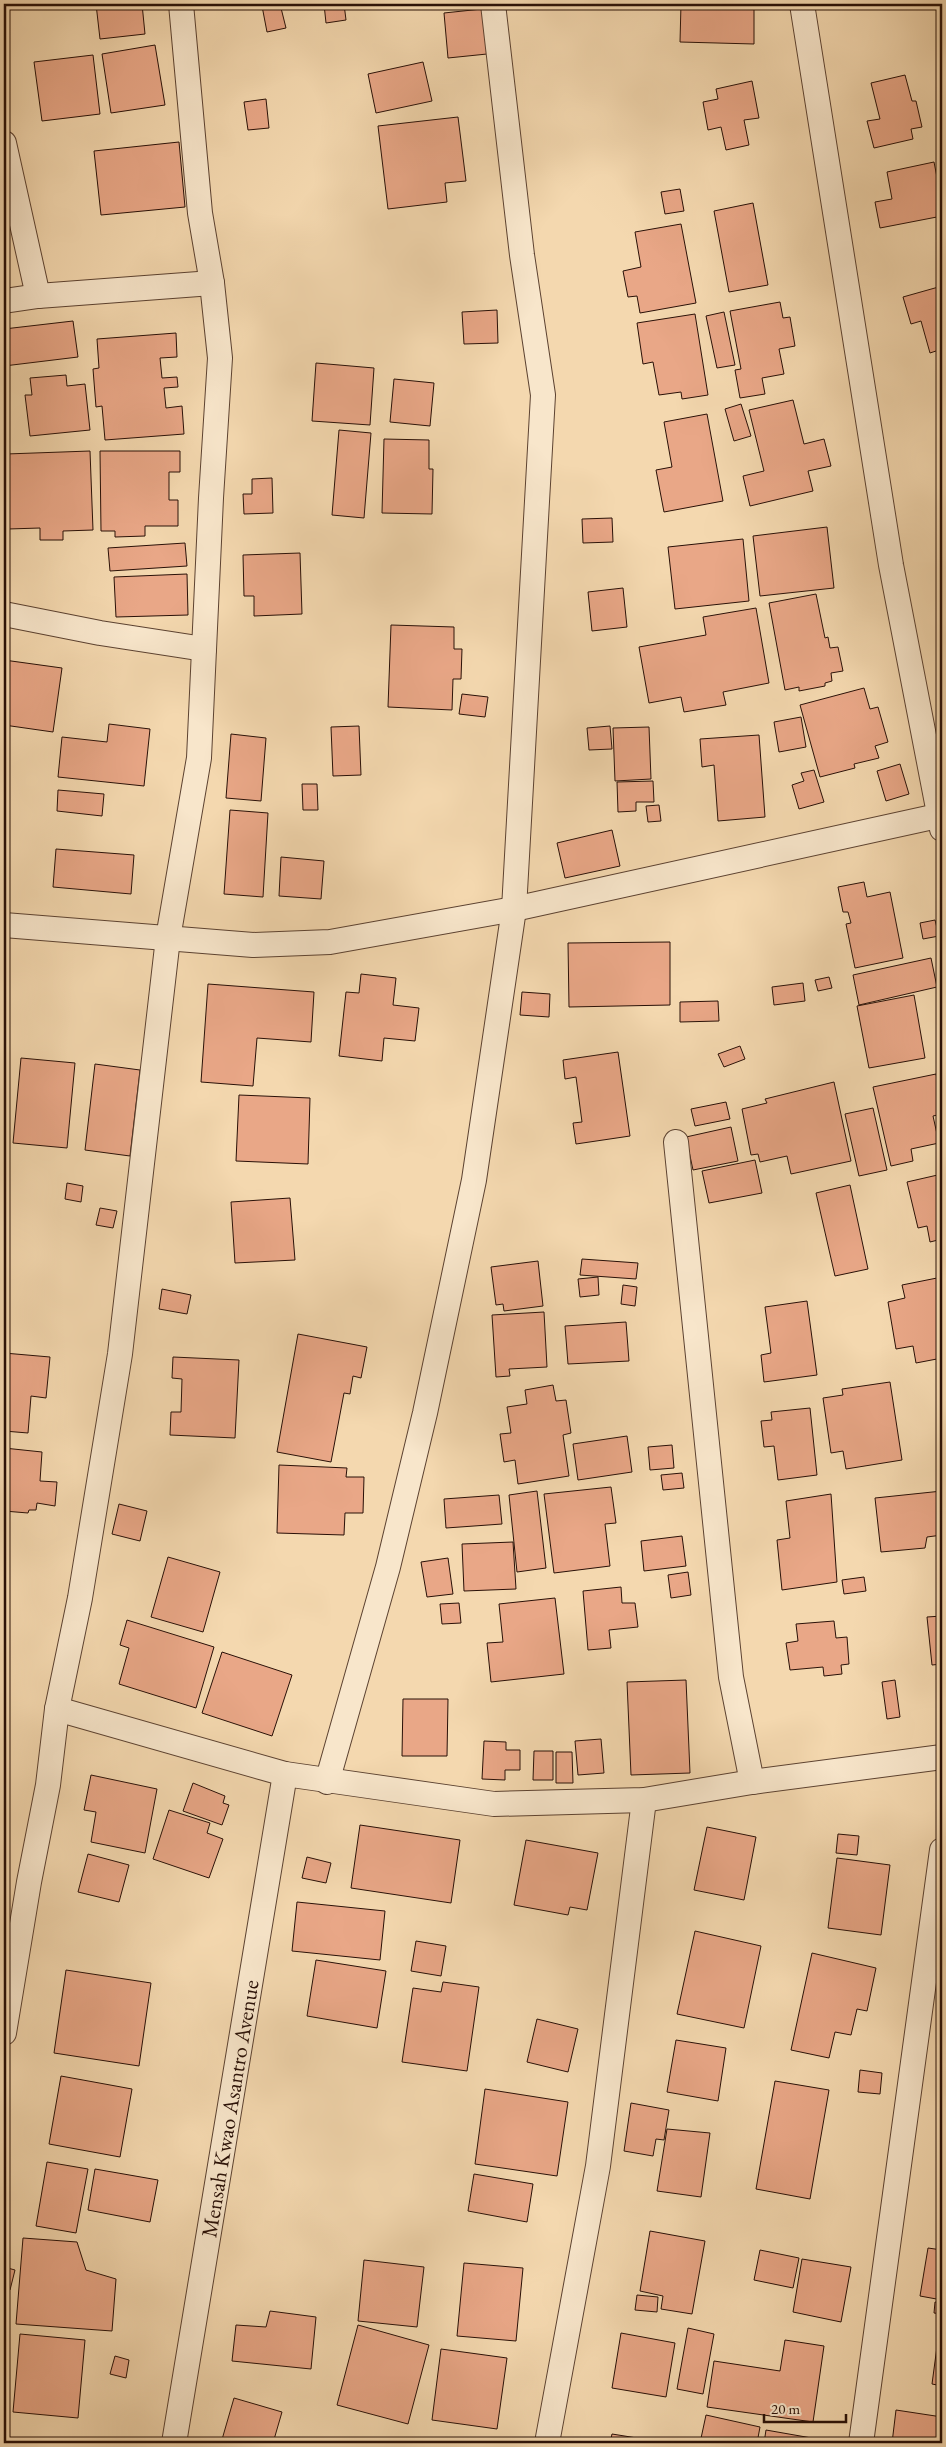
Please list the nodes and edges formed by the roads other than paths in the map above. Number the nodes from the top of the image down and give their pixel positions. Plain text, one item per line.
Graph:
1 (181, 4) edge
2 (492, 4) edge
3 (802, 4) edge
4 (4, 143) edge
5 (212, 283) junction
6 (38, 296) junction
7 (4, 301) edge
8 (4, 614) edge
9 (204, 649) junction
10 (941, 820) edge
11 (514, 909) junction
12 (4, 925) edge
13 (168, 938) junction
14 (676, 1142) dead end
15 (58, 1710) junction
16 (942, 1757) edge
17 (285, 1774) junction
18 (326, 1782) junction
19 (752, 1782) junction
20 (644, 1800) junction
21 (942, 1850) edge
22 (4, 2033) edge
23 (174, 2443) edge
24 (547, 2443) edge
25 (861, 2443) edge

1 - 5 street
2 - 11 street
3 - 10 street
4 - 6 street
5 - 6 street
5 - 9 street
6 - 7 street
8 - 9 street
9 - 13 street
10 - 11 street
11 - 13 street
11 - 18 street
12 - 13 street
13 - 15 street
14 - 19 street
15 - 17 street
15 - 22 street
16 - 19 street
17 - 18 street
17 - 23 street, Mensah Kwao Asantro Avenue
18 - 20 street
19 - 20 street
20 - 24 street
21 - 25 street

